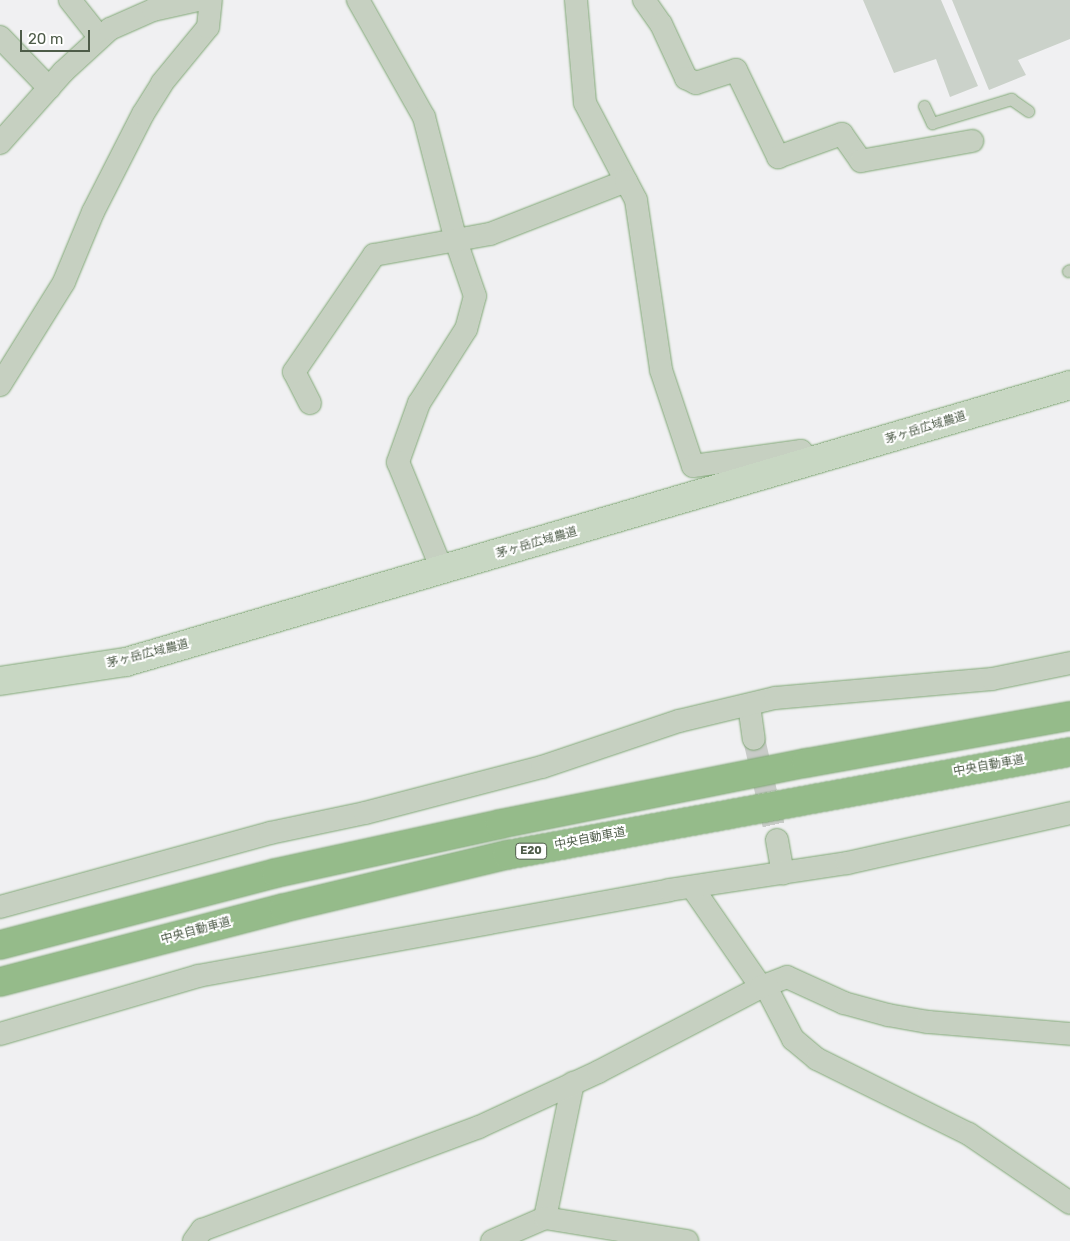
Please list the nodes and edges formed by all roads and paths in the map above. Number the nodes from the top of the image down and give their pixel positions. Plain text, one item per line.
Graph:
1 (70, 0) edge
2 (198, 0) edge
3 (211, 0) edge
4 (358, 0) edge
5 (576, 0) edge
6 (644, 0) edge
7 (0, 37) edge
8 (100, 38) junction
9 (49, 88) junction
10 (924, 106) dead end
11 (1028, 111) dead end
12 (972, 141) dead end
13 (0, 143) edge
14 (626, 181) junction
15 (456, 241) junction
16 (0, 385) edge
17 (1070, 385) edge
18 (310, 403) dead end
19 (809, 463) junction
20 (442, 570) junction
21 (1070, 663) edge
22 (0, 681) edge
23 (749, 705) junction
24 (1070, 716) edge
25 (754, 739) tunnel mouth
26 (1070, 752) edge
27 (1070, 813) edge
28 (777, 840) tunnel mouth
29 (783, 873) junction
30 (692, 887) junction
31 (0, 907) edge
32 (0, 945) edge
33 (0, 982) edge
34 (763, 986) junction
35 (0, 1034) edge
36 (1070, 1034) edge
37 (574, 1083) junction
38 (1070, 1203) edge
39 (545, 1218) junction
40 (500, 1240) edge
41 (194, 1241) edge
42 (687, 1241) edge

1 - 8 street
2 - 8 street
3 - 16 street
4 - 15 street
5 - 14 street
6 - 12 street
7 - 9 street
8 - 9 street
9 - 13 street
10 - 11 lane
14 - 15 street
14 - 19 street
15 - 18 street
15 - 20 street
17 - 19 street, 茅ヶ岳広域農道
19 - 20 street, 茅ヶ岳広域農道
20 - 22 street, 茅ヶ岳広域農道
21 - 23 street
23 - 25 street
23 - 31 street
24 - 32 highway
26 - 33 highway, 中央自動車道 / E20
27 - 29 street
28 - 29 street
29 - 30 street
30 - 34 street
30 - 35 street
34 - 36 street
34 - 37 street
34 - 38 street
37 - 39 street
37 - 41 street
39 - 40 street
39 - 42 street

